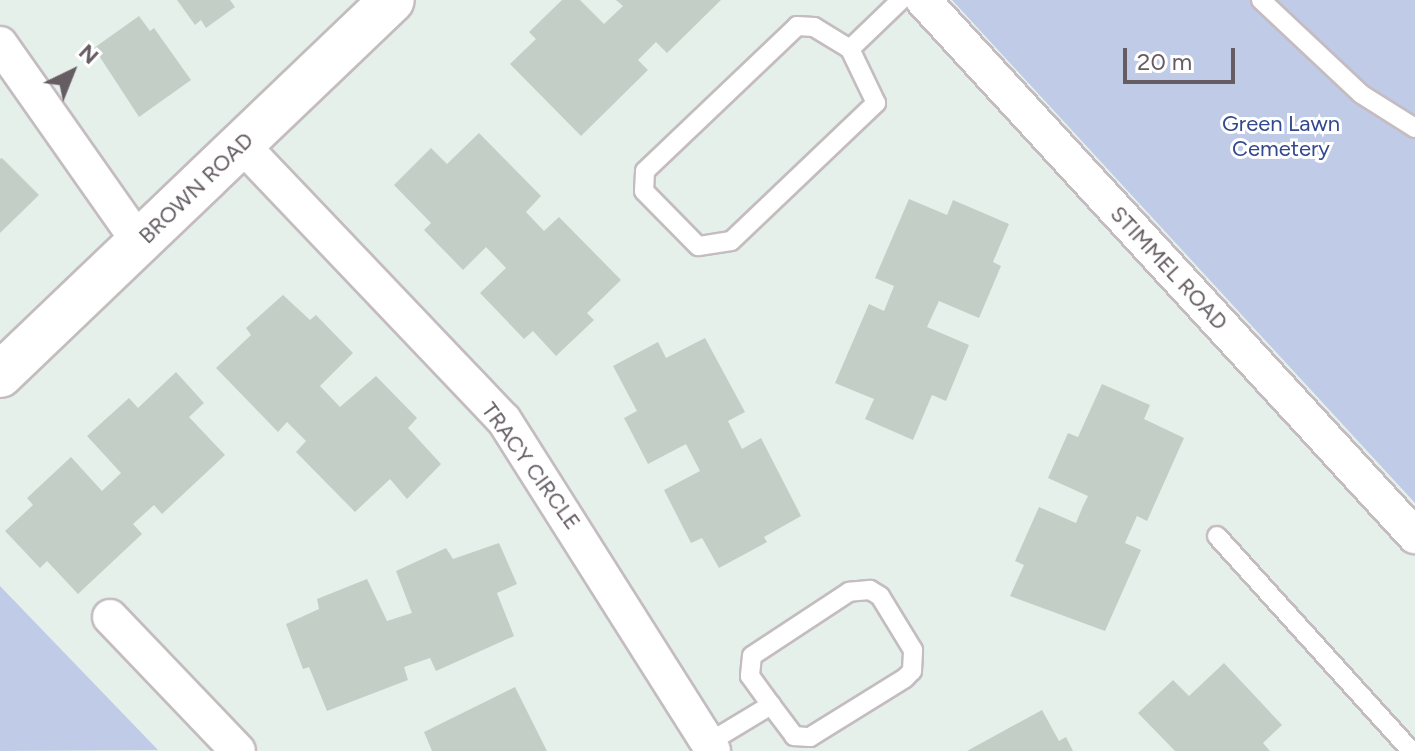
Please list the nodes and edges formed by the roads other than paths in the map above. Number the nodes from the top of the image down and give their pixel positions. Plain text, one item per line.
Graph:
1 (392, 0) edge
2 (901, 0) edge
3 (923, 0) edge
4 (1261, 0) edge
5 (0, 44) edge
6 (850, 49) junction
7 (1415, 128) edge
8 (241, 144) junction
9 (139, 242) junction
10 (0, 375) edge
11 (1217, 536) dead end
12 (1415, 536) edge
13 (110, 617) dead end
14 (771, 705) junction
15 (711, 747) edge
16 (238, 751) edge
17 (1411, 751) edge

1 - 8 main road, BROWN ROAD
2 - 6 lane
3 - 12 street, STIMMEL ROAD
4 - 7 lane
5 - 9 street
6 - 6 lane
8 - 9 main road, BROWN ROAD
8 - 15 street, TRACY CIRCLE
9 - 10 main road, BROWN ROAD
11 - 17 lane
13 - 16 street
14 - 14 lane
14 - 15 lane

